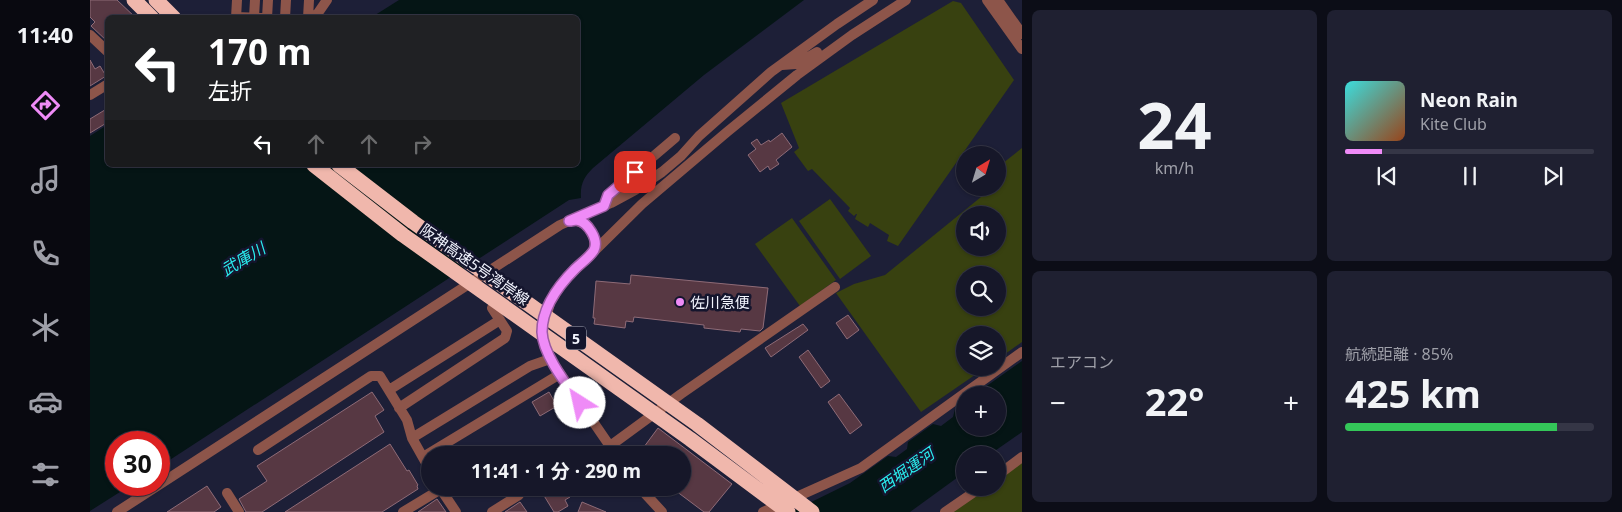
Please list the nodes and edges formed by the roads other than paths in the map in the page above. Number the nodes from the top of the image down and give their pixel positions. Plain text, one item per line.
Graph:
1 (134, 0) edge
2 (157, 0) edge
3 (237, 0) edge
4 (255, 0) edge
5 (286, 0) edge
6 (308, 0) edge
7 (327, 0) edge
8 (873, 0) edge
9 (906, 0) edge
10 (987, 0) edge
11 (998, 0) edge
12 (149, 15) edge
13 (158, 15) edge
14 (171, 15) edge
15 (236, 15) edge
16 (254, 15) edge
17 (285, 15) edge
18 (308, 15) edge
19 (316, 15) edge
20 (874, 21) junction
21 (1022, 34) edge
22 (90, 35) edge
23 (105, 49) edge
24 (1022, 50) edge
25 (782, 65) junction
26 (105, 86) edge
27 (90, 95) edge
28 (675, 138) dead end
29 (317, 167) edge
30 (342, 167) edge
31 (604, 206) junction
32 (569, 221) junction
33 (591, 254) junction
34 (835, 287) dead end
35 (492, 308) dead end
36 (500, 320) junction
37 (1022, 352) edge
38 (550, 359) junction
39 (560, 374) junction
40 (389, 390) junction
41 (399, 408) junction
42 (412, 438) junction
43 (441, 446) edge
44 (610, 446) joint
45 (258, 450) dead end
46 (421, 454) edge
47 (1022, 457) edge
48 (1006, 469) edge
49 (227, 493) dead end
50 (428, 496) edge
51 (445, 496) edge
52 (517, 496) edge
53 (647, 496) edge
54 (968, 496) edge
55 (117, 512) edge
56 (239, 512) edge
57 (403, 512) edge
58 (456, 512) edge
59 (492, 512) edge
60 (662, 512) edge
61 (763, 512) edge
62 (788, 512) edge
63 (812, 512) edge
64 (945, 512) edge

1 - 12 highway
2 - 13 street
2 - 14 highway, bridge
3 - 15 street
4 - 16 street
5 - 17 street
6 - 18 street
7 - 19 street
8 - 25 street
9 - 20 street
10 - 24 street
11 - 21 street
20 - 25 street
20 - 33 street
22 - 23 street
25 - 31 street
26 - 27 street
28 - 31 street
29 - 62 highway, 阪神高速5号湾岸線 / 5, bridge
30 - 63 highway, 阪神高速5号湾岸線 / 5, bridge
31 - 32 street
32 - 33 street
32 - 55 street
33 - 38 street
34 - 44 street
35 - 36 street
36 - 40 street
36 - 41 street
37 - 61 street
38 - 39 street
38 - 42 street
39 - 43 street
39 - 44 street
40 - 41 street
40 - 45 street
41 - 42 street
42 - 46 street
47 - 48 street
49 - 56 street
50 - 57 street
51 - 58 street
52 - 59 street
53 - 60 street
54 - 64 street

